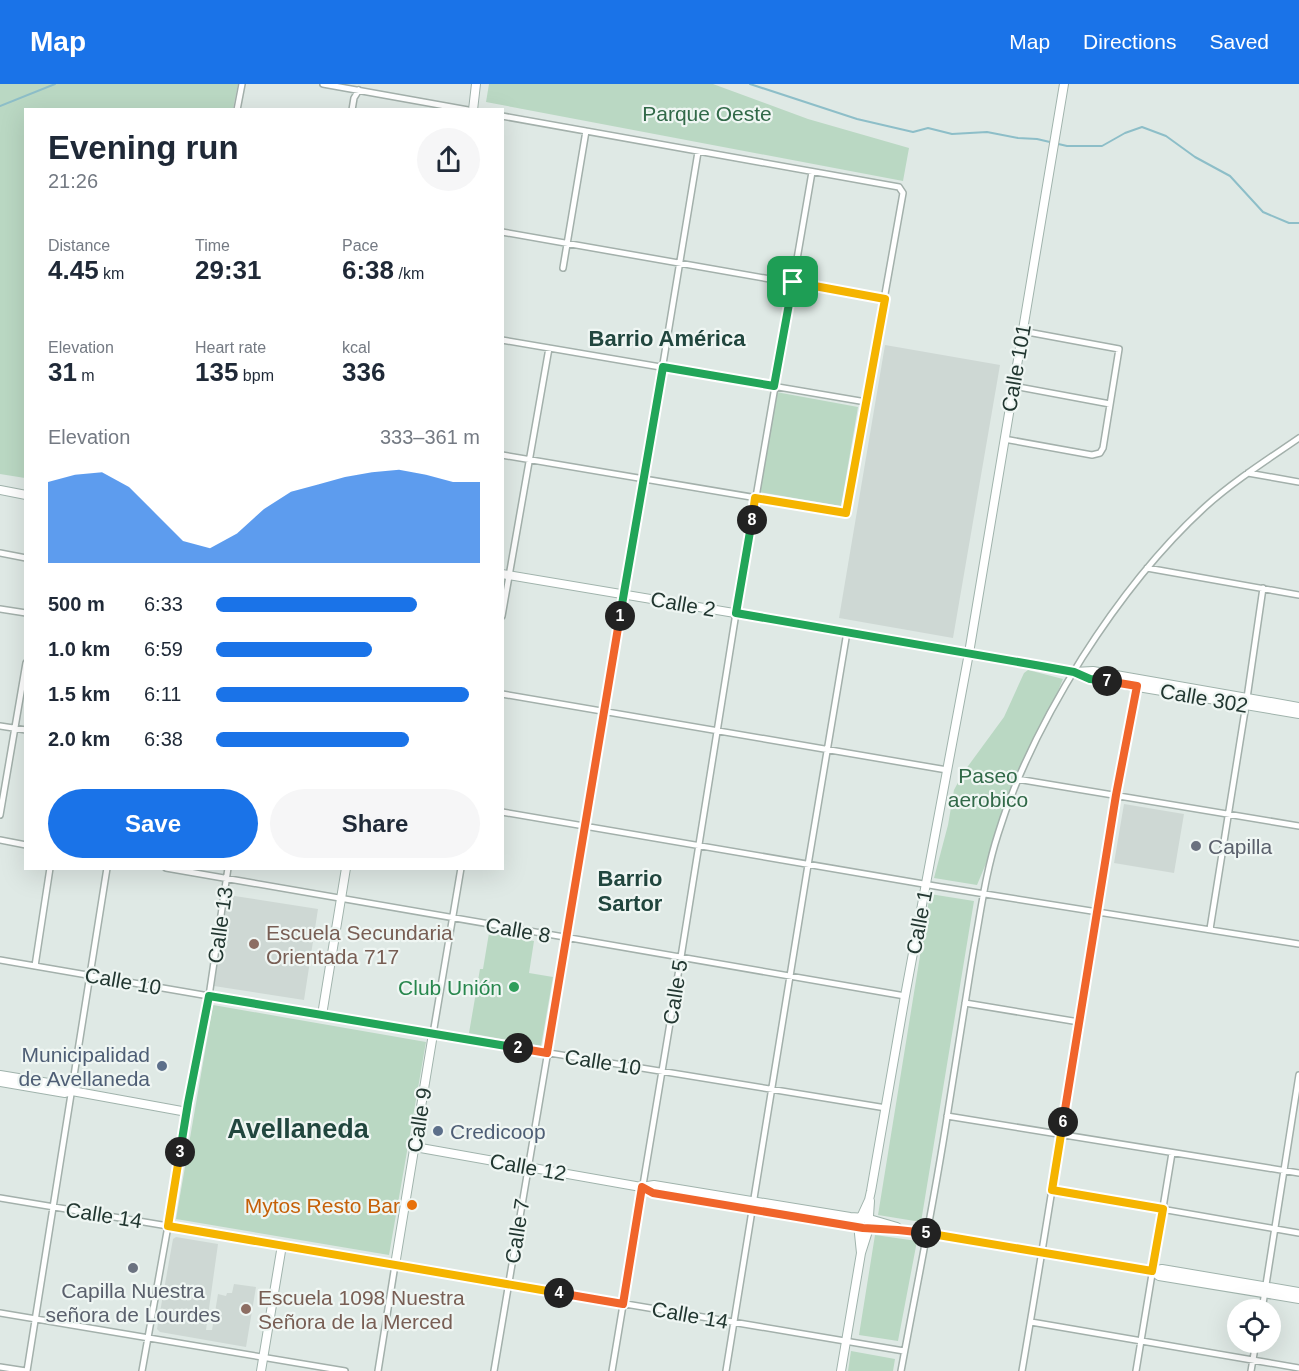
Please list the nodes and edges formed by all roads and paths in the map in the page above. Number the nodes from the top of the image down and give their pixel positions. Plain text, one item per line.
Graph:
1 (242, 84) edge
2 (323, 84) edge
3 (476, 84) edge
4 (1064, 84) edge
5 (359, 90) junction
6 (237, 108) edge
7 (352, 108) edge
8 (457, 108) edge
9 (473, 108) edge
10 (504, 116) edge
11 (586, 131) junction
12 (698, 152) junction
13 (812, 172) junction
14 (504, 232) edge
15 (567, 243) junction
16 (679, 262) junction
17 (563, 268) dead end
18 (793, 282) junction
19 (885, 299) junction
20 (1022, 330) junction
21 (504, 340) edge
22 (549, 348) junction
23 (663, 367) junction
24 (774, 386) junction
25 (1013, 386) junction
26 (866, 402) junction
27 (1110, 404) junction
28 (1299, 438) edge
29 (1004, 439) junction
30 (504, 455) edge
31 (530, 459) junction
32 (1248, 473) junction
33 (644, 479) junction
34 (1299, 482) edge
35 (0, 490) edge
36 (24, 495) edge
37 (755, 498) junction
38 (0, 553) edge
39 (24, 558) edge
40 (1147, 568) junction
41 (506, 575) edge
42 (1263, 588) junction
43 (624, 595) junction
44 (1299, 595) edge
45 (504, 596) edge
46 (0, 609) edge
47 (24, 613) edge
48 (736, 613) junction
49 (847, 632) junction
50 (969, 653) junction
51 (1074, 672) junction
52 (24, 675) edge
53 (1137, 683) junction
54 (504, 694) edge
55 (1246, 701) junction
56 (1299, 707) edge
57 (603, 712) junction
58 (1299, 714) edge
59 (0, 726) edge
60 (15, 728) junction
61 (24, 730) edge
62 (717, 731) junction
63 (827, 750) junction
64 (947, 770) junction
65 (1017, 779) junction
66 (1116, 795) junction
67 (504, 812) edge
68 (1228, 814) junction
69 (0, 815) edge
70 (584, 826) junction
71 (1299, 826) edge
72 (0, 840) edge
73 (24, 845) edge
74 (698, 846) junction
75 (808, 865) junction
76 (50, 870) edge
77 (107, 870) edge
78 (177, 870) edge
79 (228, 870) edge
80 (346, 870) edge
81 (461, 870) edge
82 (226, 879) junction
83 (926, 884) junction
84 (983, 893) junction
85 (341, 899) junction
86 (1097, 911) junction
87 (453, 918) junction
88 (1210, 929) junction
89 (567, 938) junction
90 (1299, 944) edge
91 (681, 957) junction
92 (0, 960) edge
93 (35, 966) junction
94 (91, 975) junction
95 (790, 976) junction
96 (209, 996) junction
97 (905, 996) junction
98 (965, 1003) junction
99 (322, 1015) junction
100 (1079, 1022) junction
101 (433, 1034) junction
102 (547, 1053) junction
103 (662, 1071) junction
104 (0, 1075) edge
105 (1299, 1075) edge
106 (0, 1082) edge
107 (772, 1089) junction
108 (72, 1091) junction
109 (886, 1108) junction
110 (187, 1112) junction
111 (947, 1116) junction
112 (1061, 1134) junction
113 (415, 1147) junction
114 (1172, 1153) junction
115 (528, 1167) junction
116 (1284, 1171) junction
117 (1299, 1173) edge
118 (642, 1187) junction
119 (1052, 1190) junction
120 (871, 1191) junction
121 (0, 1198) edge
122 (753, 1205) junction
123 (54, 1207) junction
124 (1163, 1209) junction
125 (861, 1217) junction
126 (870, 1219) junction
127 (168, 1226) junction
128 (859, 1227) junction
129 (869, 1228) junction
130 (1275, 1228) junction
131 (912, 1231) junction
132 (927, 1233) junction
133 (1299, 1233) edge
134 (282, 1245) junction
135 (861, 1253) junction
136 (1043, 1253) junction
137 (395, 1265) junction
138 (1152, 1271) junction
139 (509, 1284) junction
140 (1265, 1290) junction
141 (1299, 1292) edge
142 (1264, 1299) edge
143 (1299, 1299) edge
144 (623, 1304) junction
145 (0, 1313) edge
146 (36, 1319) junction
147 (1031, 1322) junction
148 (734, 1323) junction
149 (148, 1338) junction
150 (1142, 1341) junction
151 (847, 1342) junction
152 (904, 1351) junction
153 (1254, 1353) edge
154 (263, 1357) junction
155 (1253, 1360) junction
156 (0, 1367) edge
157 (1299, 1368) edge
158 (26, 1371) edge
159 (141, 1371) edge
160 (261, 1371) edge
161 (345, 1371) edge
162 (378, 1371) edge
163 (494, 1371) edge
164 (612, 1371) edge
165 (726, 1371) edge
166 (842, 1371) edge
167 (901, 1371) edge
168 (1023, 1371) edge
169 (1136, 1371) edge
170 (1251, 1371) edge

1 - 6 street
2 - 5 street
3 - 9 street
4 - 20 street, Calle 101
5 - 7 street
5 - 8 street
10 - 11 street
11 - 12 street
11 - 15 street
12 - 13 street
12 - 16 street, Calle 7
13 - 18 street, Calle 5
13 - 19 street
14 - 15 street
15 - 16 street
15 - 17 street
16 - 18 street
16 - 23 street, Calle 7
18 - 19 street
18 - 24 street, Calle 5
19 - 26 street
20 - 25 street, Calle 101
20 - 27 street
21 - 22 street
22 - 23 street
22 - 31 street
23 - 24 street
23 - 33 street, Calle 7
24 - 26 street
24 - 37 street, Calle 5
25 - 27 street
25 - 29 street, Calle 101
26 - 37 street
27 - 29 street
28 - 32 street
29 - 50 street, Calle 101
30 - 31 street
31 - 33 street
31 - 41 street
32 - 34 street
32 - 40 street
33 - 37 street
33 - 43 street, Calle 7
35 - 36 street
37 - 48 street, Calle 5
38 - 39 street
40 - 42 street
40 - 51 street
41 - 43 street, Calle 2
41 - 45 street
42 - 44 street
42 - 55 street
43 - 48 street, Calle 2
43 - 57 street, Calle 7
46 - 47 street
48 - 49 street, Calle 2
48 - 62 street, Calle 5
49 - 50 street, Calle 2
49 - 63 street
50 - 51 street, Calle 302
50 - 64 street, Calle 1
51 - 53 street, Calle 302
51 - 65 street
52 - 60 street
53 - 55 street, Calle 302
53 - 66 street
54 - 57 street
55 - 56 street, Calle 302
55 - 58 street, Calle 302
55 - 68 street
57 - 62 street
57 - 70 street, Calle 7
59 - 60 street
60 - 61 street
60 - 69 street
62 - 63 street
62 - 74 street, Calle 5
63 - 64 street
63 - 75 street
64 - 83 street, Calle 1
65 - 66 street
65 - 84 street
66 - 68 street
66 - 86 street
67 - 70 street
68 - 71 street
68 - 88 street
70 - 74 street
70 - 89 street, Calle 7
72 - 73 street
74 - 75 street
74 - 91 street, Calle 5
75 - 83 street
75 - 95 street
76 - 93 street
77 - 94 street
78 - 82 street, Calle 8
79 - 82 street, Calle 13
80 - 85 street
81 - 87 street, Calle 9
82 - 85 street, Calle 8
82 - 96 street, Calle 13
83 - 84 street
83 - 97 street, Calle 1
84 - 86 street
84 - 98 street
85 - 87 street, Calle 8
85 - 99 street
86 - 88 street
86 - 100 street
87 - 89 street, Calle 8
87 - 101 street, Calle 9
88 - 90 street
89 - 91 street, Calle 8
89 - 102 street, Calle 7
91 - 95 street, Calle 8
91 - 103 street, Calle 5
92 - 93 street, Calle 10
93 - 94 street, Calle 10
94 - 96 street, Calle 10
94 - 108 street
95 - 97 street, Calle 8
95 - 107 street
96 - 99 street, Calle 10
96 - 110 street, Calle 13
97 - 109 street, Calle 1
98 - 100 street
98 - 111 street
99 - 101 street, Calle 10
100 - 112 street
101 - 102 street, Calle 10
101 - 113 street, Calle 9
102 - 103 street, Calle 10
102 - 115 street, Calle 7
103 - 107 street, Calle 10
103 - 118 street, Calle 5
104 - 108 street
105 - 116 street
106 - 108 street
107 - 109 street, Calle 10
107 - 122 street
108 - 110 street
108 - 123 street
109 - 120 street, Calle 1
110 - 127 street, Calle 13
111 - 112 street
111 - 132 street
112 - 114 street
112 - 119 street
113 - 115 street, Calle 12
113 - 137 street, Calle 9
114 - 116 street
114 - 124 street
115 - 118 street, Calle 12
115 - 139 street, Calle 7
116 - 117 street
116 - 130 street
118 - 122 street, Calle 12
118 - 144 street, Calle 5
119 - 124 street
119 - 136 street
120 - 125 street, Calle 1
120 - 126 street, Calle 1
121 - 123 street, Calle 14
122 - 125 street, Calle 12
122 - 128 street, Calle 12
122 - 148 street
123 - 127 street, Calle 14
123 - 146 street
124 - 130 street
124 - 138 street
125 - 126 street, Calle 12
125 - 128 street, Calle 1
126 - 129 street, Calle 1
126 - 131 street, Calle 12
127 - 134 street, Calle 14
127 - 149 street, Calle 13
128 - 129 street, Calle 12
128 - 135 street, Calle 1
129 - 131 street, Calle 12
129 - 135 street, Calle 1
130 - 133 street
130 - 140 street
131 - 132 street
132 - 136 street
132 - 152 street
134 - 137 street, Calle 14
134 - 154 street
135 - 151 street, Calle 1
136 - 138 street
136 - 147 street
137 - 139 street, Calle 14
137 - 162 street, Calle 9
138 - 140 street
138 - 150 street
139 - 144 street, Calle 14
139 - 163 street, Calle 7
140 - 141 street
140 - 142 street
140 - 143 street
144 - 148 street, Calle 14
144 - 164 street, Calle 5
145 - 146 street
146 - 149 street
146 - 158 street
147 - 150 street
147 - 168 street
148 - 151 street, Calle 14
148 - 165 street
149 - 154 street
149 - 159 street, Calle 13
150 - 155 street
150 - 169 street
151 - 152 street, Calle 14
151 - 166 street, Calle 1
152 - 167 street
153 - 155 street
154 - 160 street
154 - 161 street
155 - 157 street
155 - 170 street
156 - 158 street

